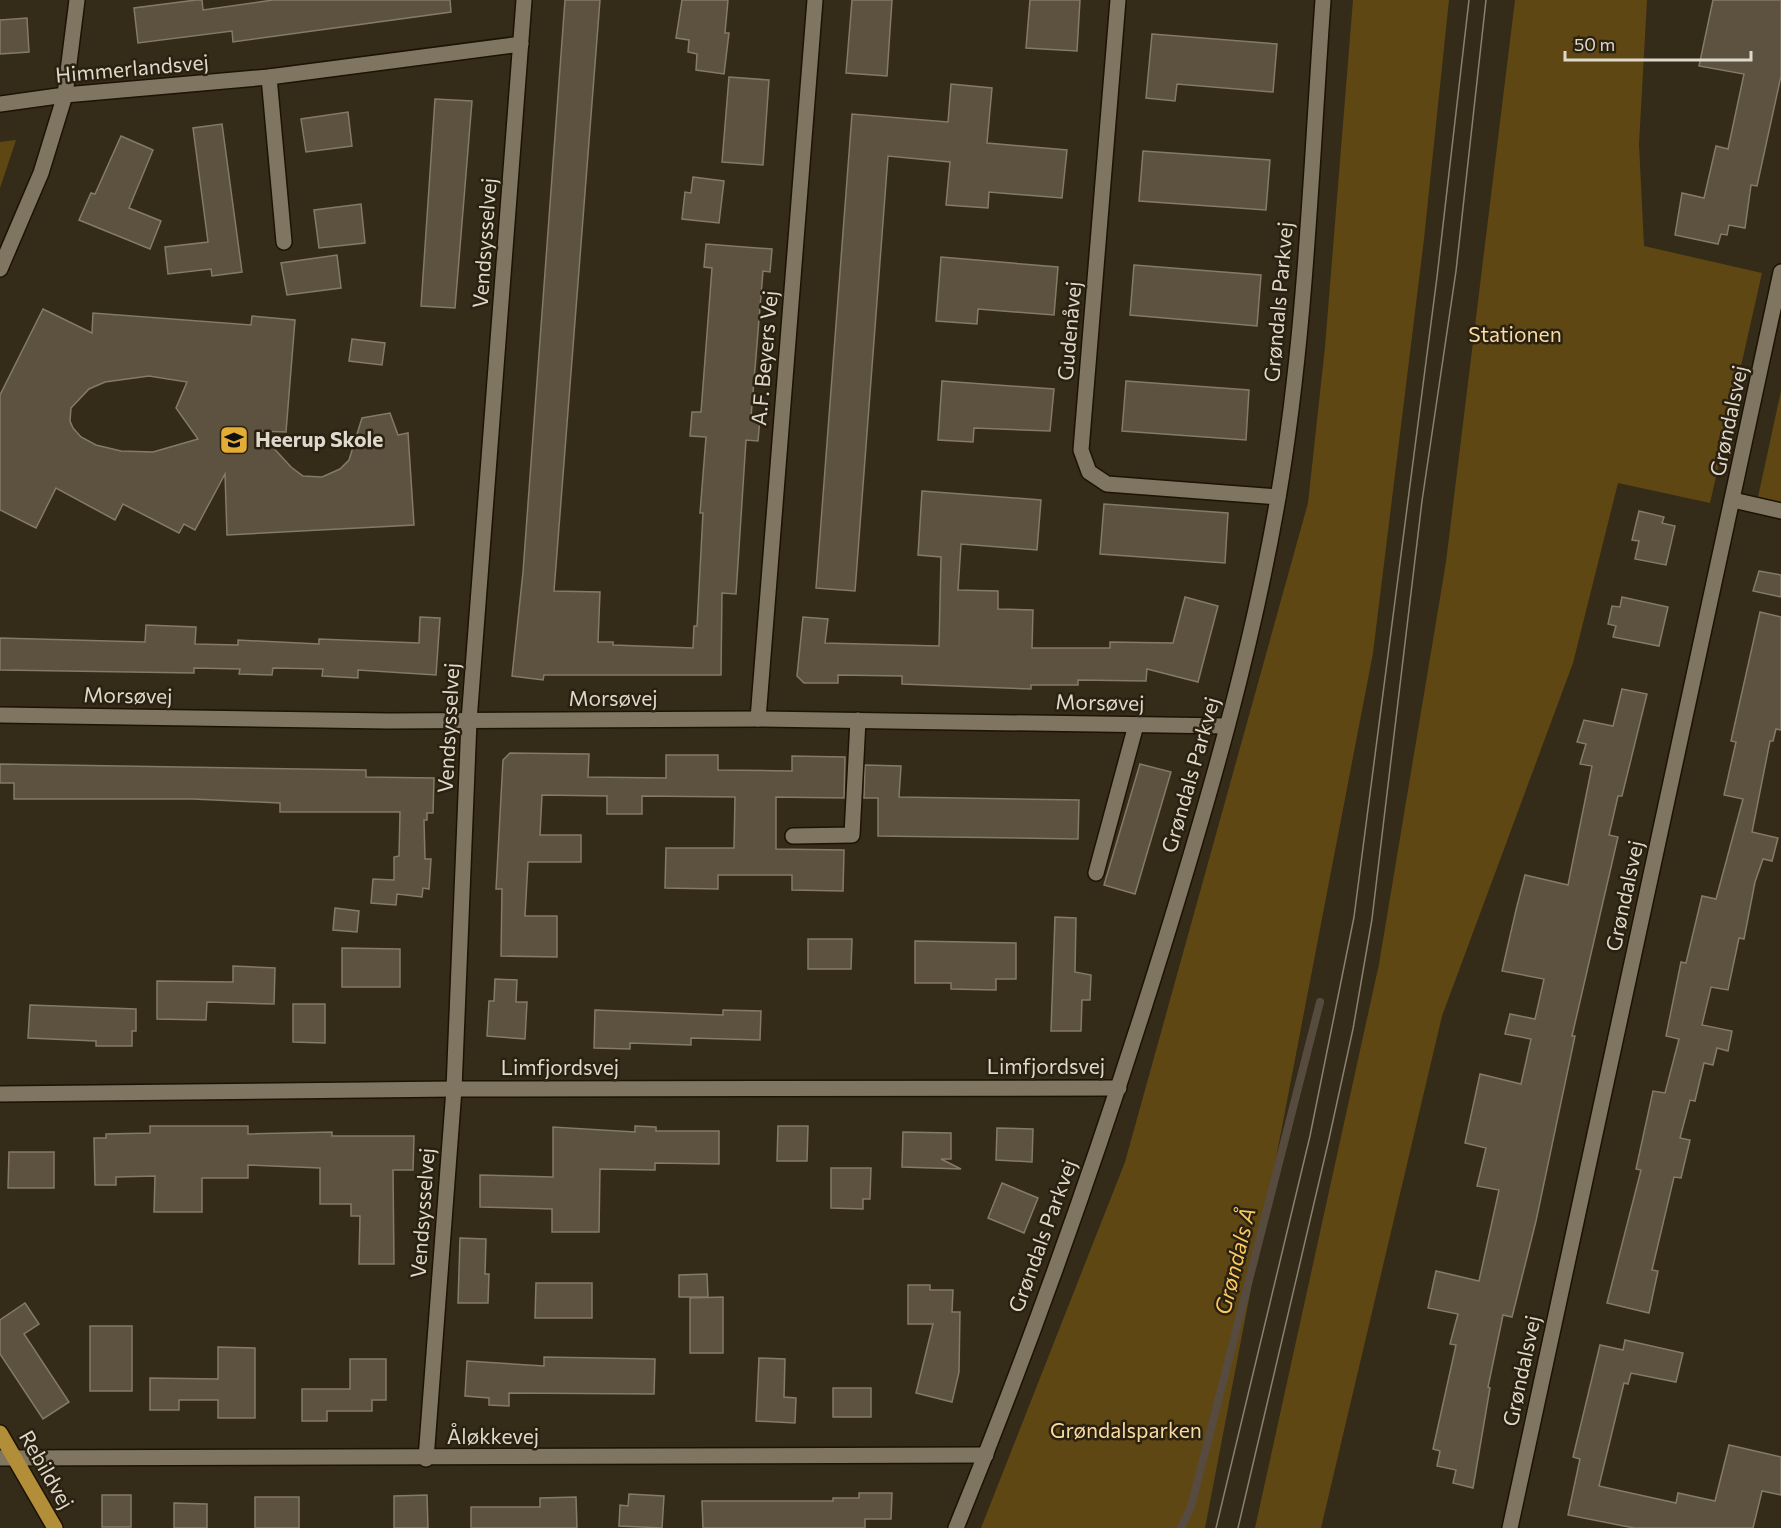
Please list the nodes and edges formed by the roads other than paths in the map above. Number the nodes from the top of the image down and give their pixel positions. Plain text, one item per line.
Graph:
1 (77, 0) edge
2 (524, 0) edge
3 (815, 0) edge
4 (1118, 0) edge
5 (1323, 0) edge
6 (521, 44) junction
7 (269, 77) junction
8 (65, 95) junction
9 (0, 104) edge
10 (284, 242) dead end
11 (0, 269) edge
12 (1781, 272) edge
13 (1779, 290) edge
14 (1278, 497) junction
15 (1733, 500) junction
16 (1781, 511) edge
17 (0, 715) edge
18 (758, 719) junction
19 (858, 720) junction
20 (470, 721) junction
21 (1136, 724) junction
22 (1227, 726) junction
23 (793, 836) dead end
24 (1096, 873) dead end
25 (1119, 1088) junction
26 (454, 1089) junction
27 (0, 1094) edge
28 (0, 1433) edge
29 (986, 1455) junction
30 (0, 1458) edge
31 (17, 1459) junction
32 (426, 1459) junction
33 (55, 1528) edge
34 (956, 1528) edge
35 (1510, 1528) edge

1 - 8 street
2 - 6 street, Vendsysselvej
3 - 18 street, A.F. Beyers Vej
4 - 14 street, Gudenåvej
5 - 14 street, Grøndals Parkvej
6 - 7 street, Himmerlandsvej
6 - 20 street, Vendsysselvej
7 - 8 street, Himmerlandsvej
7 - 10 street
8 - 9 street, Himmerlandsvej
8 - 11 street
12 - 13 street, Grøndalsvej
13 - 15 street, Grøndalsvej
14 - 22 street, Grøndals Parkvej
15 - 16 street
15 - 35 street, Grøndalsvej
17 - 20 street, Morsøvej
18 - 19 street, Morsøvej
18 - 20 street, Morsøvej
19 - 21 street, Morsøvej
19 - 23 street
20 - 26 street, Vendsysselvej
21 - 22 street, Morsøvej
21 - 24 street
22 - 25 street, Grøndals Parkvej
25 - 26 street, Limfjordsvej
25 - 29 street, Grøndals Parkvej
26 - 27 street, Limfjordsvej
26 - 32 street, Vendsysselvej
28 - 31 main road, Rebildvej
29 - 32 street, Åløkkevej
29 - 34 street, Grøndals Parkvej
30 - 31 street, Åløkkevej
31 - 32 street, Åløkkevej
31 - 33 main road, Rebildvej

